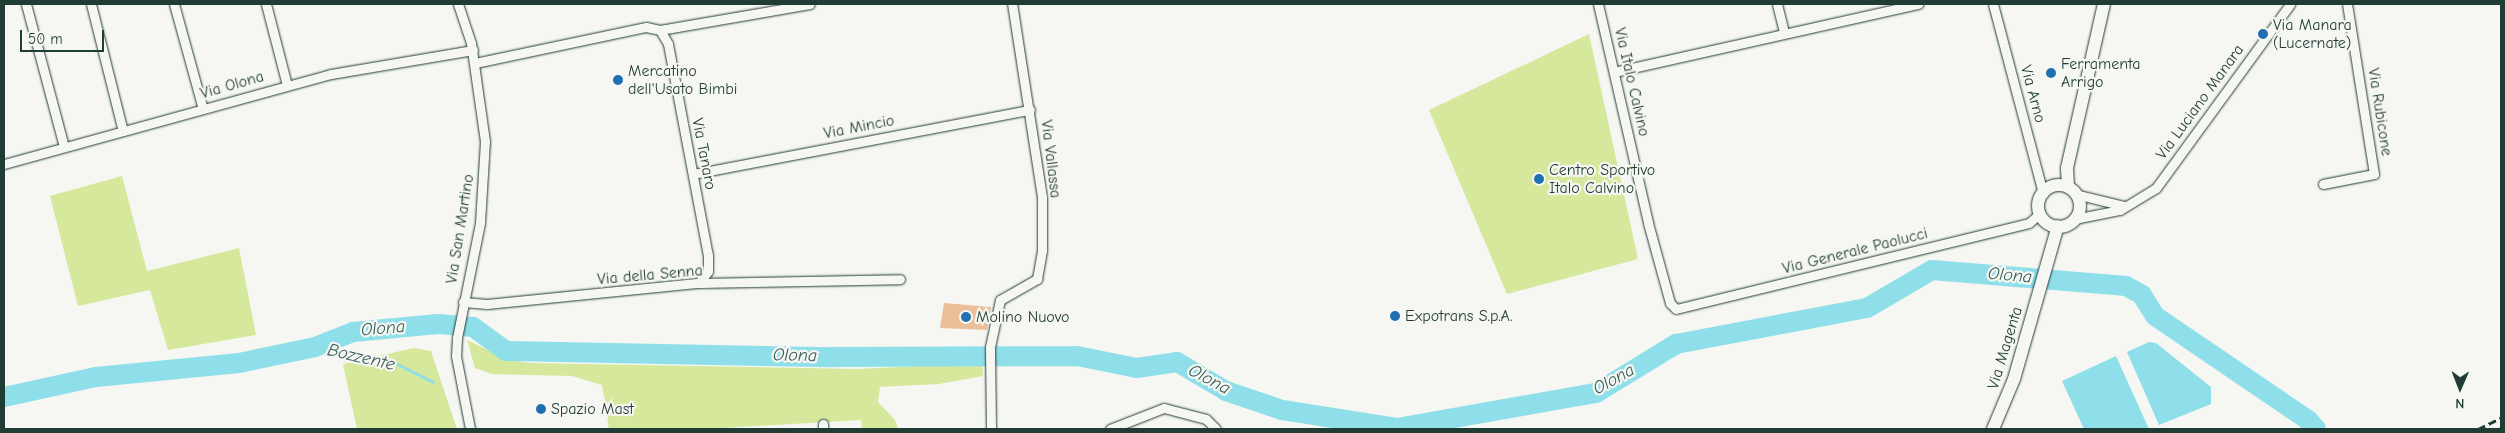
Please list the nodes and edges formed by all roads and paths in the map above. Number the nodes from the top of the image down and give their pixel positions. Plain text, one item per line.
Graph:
1 (26, 4) edge
2 (91, 4) edge
3 (174, 4) edge
4 (266, 4) edge
5 (458, 4) edge
6 (810, 4) edge
7 (1012, 4) edge
8 (1598, 4) edge
9 (1777, 4) edge
10 (1919, 4) edge
11 (1993, 4) edge
12 (2104, 4) edge
13 (2290, 4) edge
14 (2347, 4) edge
15 (660, 30) junction
16 (1784, 33) junction
17 (473, 50) junction
18 (475, 63) junction
19 (1614, 72) junction
20 (287, 85) junction
21 (203, 109) junction
22 (1030, 110) junction
23 (123, 131) junction
24 (64, 147) junction
25 (4, 164) edge
26 (2068, 168) junction
27 (692, 174) junction
28 (2323, 184) dead end
29 (2048, 189) junction
30 (2072, 190) junction
31 (2124, 206) junction
32 (2074, 219) junction
33 (2048, 221) junction
34 (900, 279) dead end
35 (699, 284) junction
36 (463, 302) junction
37 (1676, 309) joint
38 (470, 429) edge
39 (991, 429) edge
40 (1110, 429) edge
41 (1216, 429) edge
42 (1993, 429) edge

1 - 24 street
2 - 23 street
3 - 21 street
4 - 20 street
5 - 17 street, Via San Martino
6 - 15 street
7 - 22 street, Via Vallassa
8 - 19 street, Via Italo Calvino
9 - 16 street
10 - 16 street
11 - 29 street, Via Arno
12 - 26 street
13 - 31 street, Via Luciano Manara
14 - 28 street, Via Rubicone
15 - 18 street
15 - 27 street, Via Tanaro
16 - 19 street
17 - 18 street, Via San Martino
17 - 20 street, Via Olona
18 - 36 street, Via San Martino
19 - 37 street, Via Italo Calvino
20 - 21 street, Via Olona
21 - 23 street, Via Olona
22 - 27 street, Via Mincio
22 - 39 street, Via Vallassa
23 - 24 street, Via Olona
24 - 25 street, Via Olona
26 - 29 street
26 - 30 street
27 - 35 street, Via Tanaro
29 - 30 street
29 - 33 street, Via Magenta
30 - 31 street
30 - 32 street
31 - 32 street, Via Luciano Manara
32 - 33 street
33 - 37 street, Via Generale Paolucci
33 - 42 street, Via Magenta
34 - 35 street, Via della Senna
35 - 36 street, Via della Senna
36 - 38 street, Via San Martino
40 - 41 street

